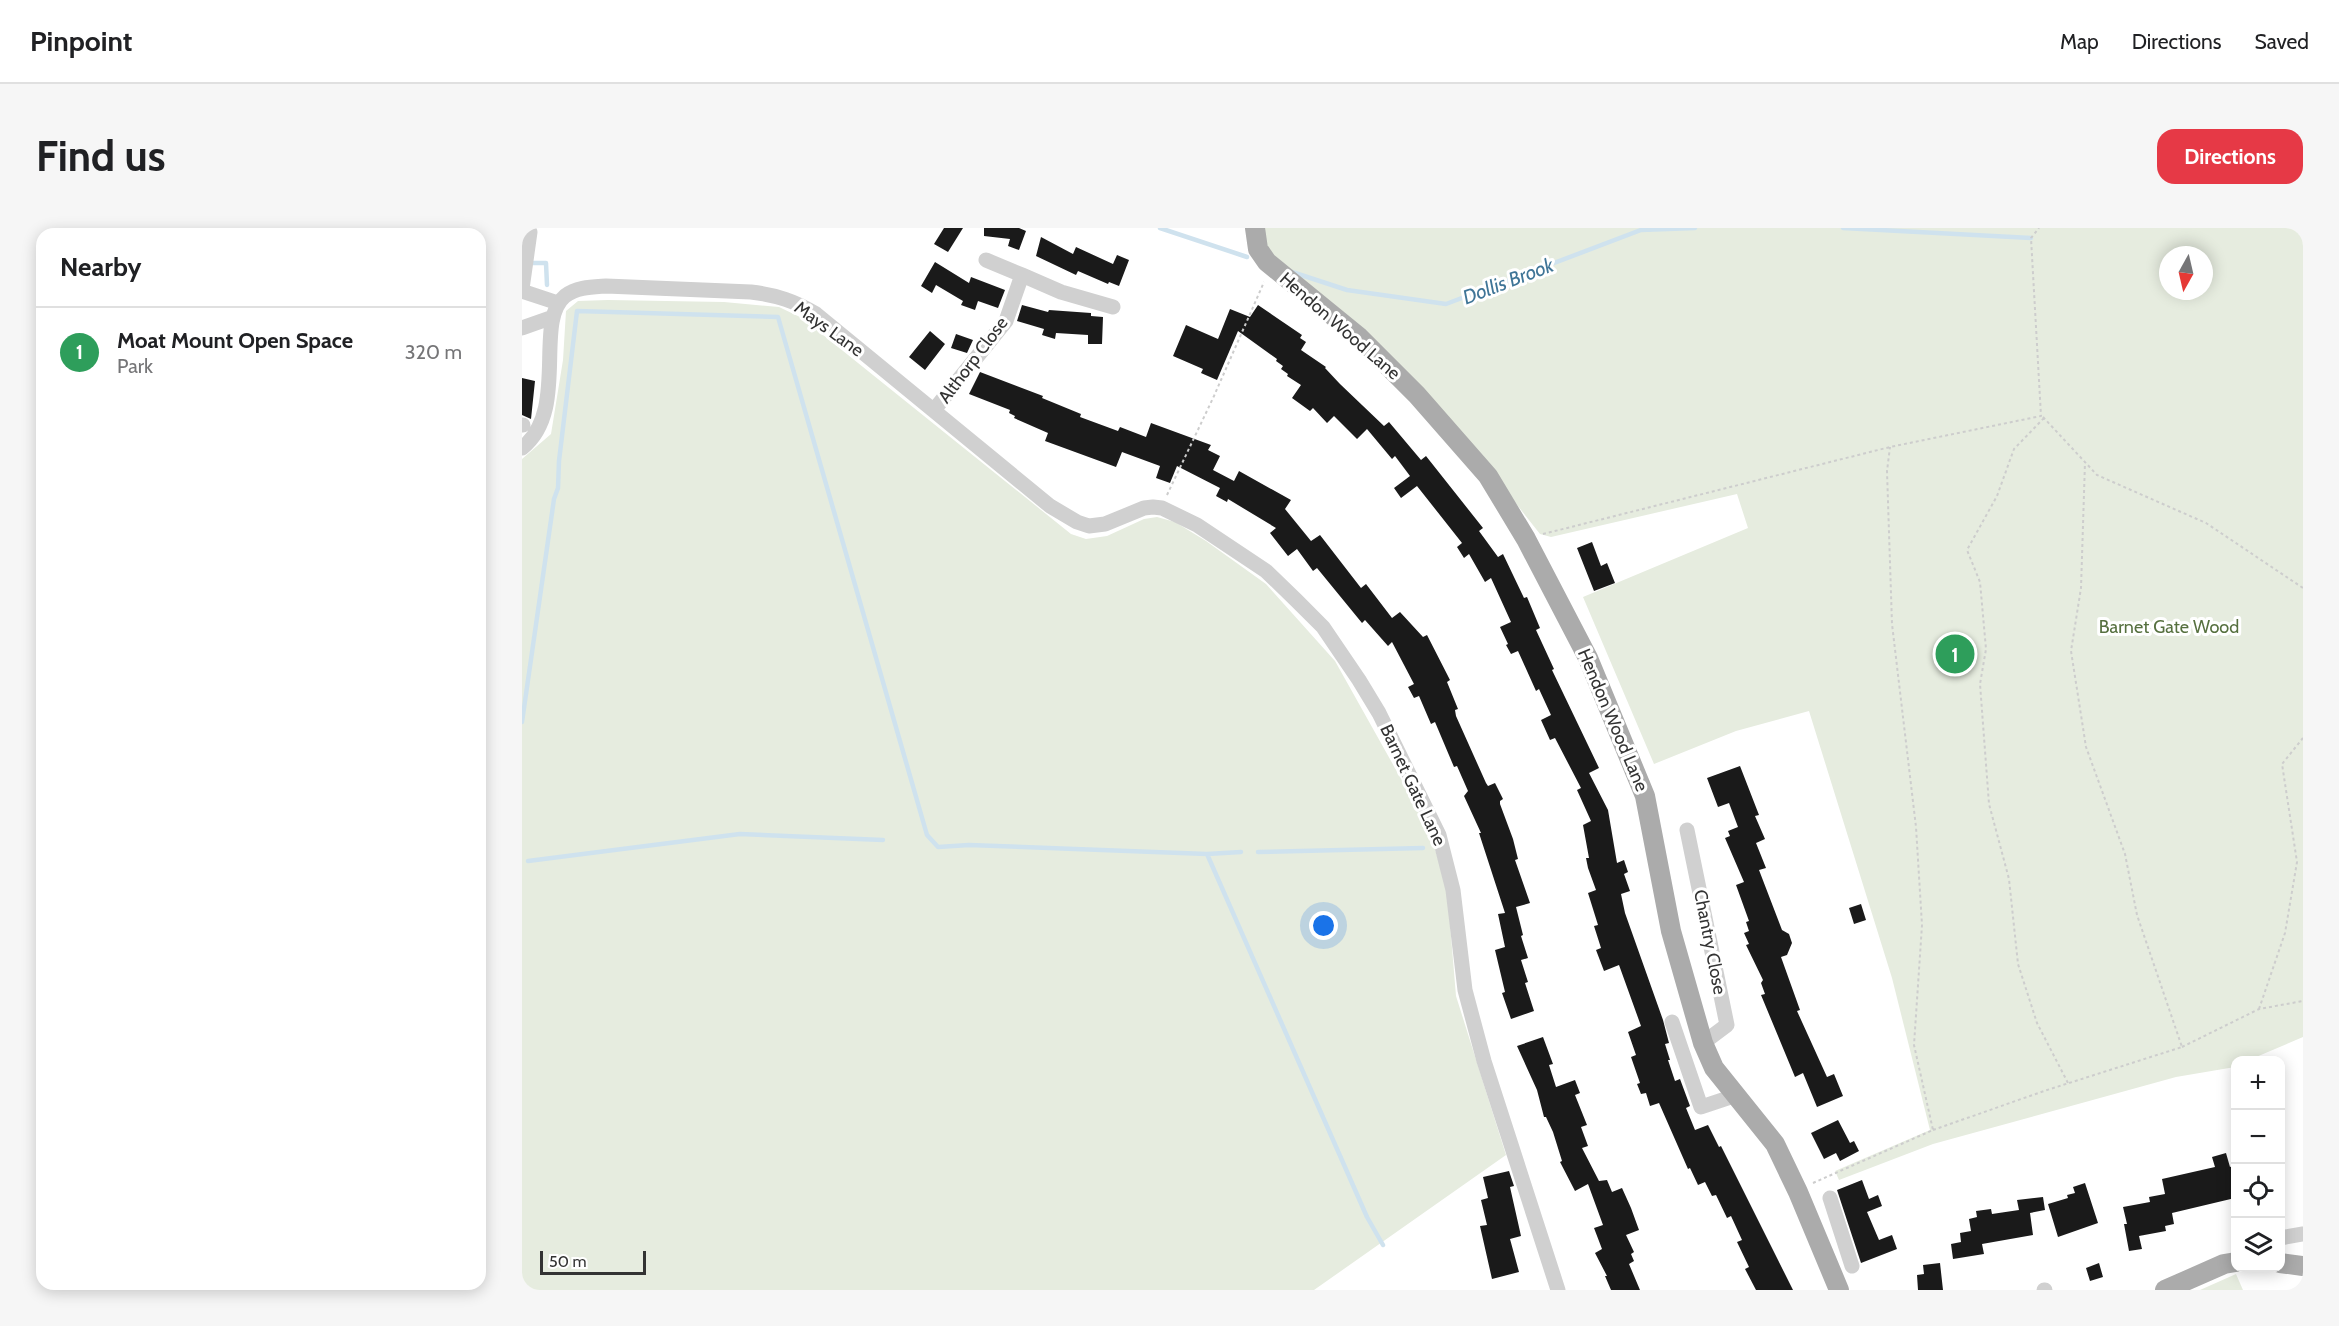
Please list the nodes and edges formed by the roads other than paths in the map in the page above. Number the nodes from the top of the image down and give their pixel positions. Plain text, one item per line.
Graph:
1 (1255, 228) edge
2 (530, 232) dead end
3 (986, 260) dead end
4 (1022, 275) junction
5 (522, 290) edge
6 (1113, 307) dead end
7 (556, 310) junction
8 (522, 328) edge
9 (934, 410) junction
10 (522, 448) edge
11 (1162, 507) joint
12 (1687, 830) dead end
13 (1672, 1022) dead end
14 (1703, 1043) junction
15 (1737, 1095) junction
16 (1830, 1198) dead end
17 (2303, 1234) edge
18 (1842, 1235) junction
19 (2285, 1237) edge
20 (1819, 1244) junction
21 (2231, 1263) edge
22 (2285, 1264) edge
23 (1852, 1266) dead end
24 (2303, 1266) edge
25 (1558, 1290) edge
26 (1839, 1290) edge
27 (2165, 1290) edge

1 - 14 main road, Hendon Wood Lane
2 - 5 street
3 - 4 street
4 - 6 street
4 - 9 street, Althorp Close
5 - 7 street
7 - 8 street, Mays Lane
7 - 9 street, Mays Lane
7 - 10 street
9 - 11 street, Mays Lane
11 - 25 street, Barnet Gate Lane
12 - 14 street, Chantry Close
13 - 15 street
14 - 15 main road, Hendon Wood Lane
15 - 20 main road, Hendon Wood Lane
16 - 18 street
17 - 19 street
18 - 20 street
18 - 23 street
20 - 26 main road, Hendon Wood Lane
21 - 27 main road
22 - 24 main road

